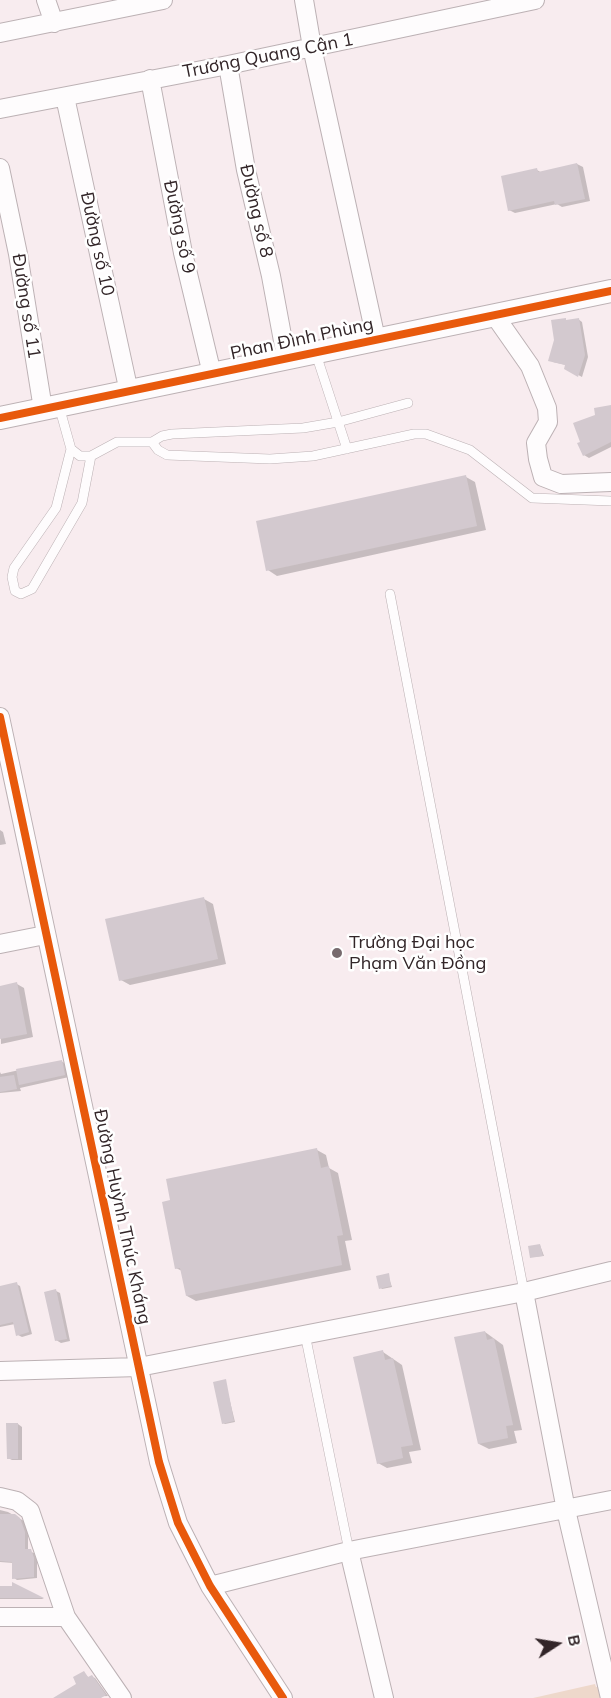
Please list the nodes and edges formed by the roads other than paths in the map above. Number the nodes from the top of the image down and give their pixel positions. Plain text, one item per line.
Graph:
1 (46, 0) edge
2 (163, 0) edge
3 (303, 0) edge
4 (535, 0) edge
5 (133, 3) edge
6 (54, 23) junction
7 (0, 33) edge
8 (312, 47) junction
9 (228, 65) junction
10 (150, 79) junction
11 (65, 97) junction
12 (0, 109) edge
13 (0, 168) edge
14 (611, 291) edge
15 (495, 316) junction
16 (376, 339) junction
17 (315, 351) junction
18 (286, 357) junction
19 (212, 374) junction
20 (129, 392) junction
21 (408, 403) dead end
22 (51, 407) junction
23 (0, 418) edge
24 (338, 422) junction
25 (152, 442) junction
26 (71, 449) junction
27 (347, 449) junction
28 (91, 456) junction
29 (611, 483) edge
30 (611, 501) edge
31 (390, 594) dead end
32 (0, 717) edge
33 (45, 935) junction
34 (0, 944) edge
35 (611, 1272) edge
36 (524, 1292) junction
37 (305, 1334) junction
38 (139, 1367) junction
39 (0, 1371) edge
40 (0, 1497) edge
41 (611, 1500) edge
42 (566, 1510) junction
43 (349, 1551) junction
44 (210, 1586) junction
45 (0, 1617) edge
46 (66, 1617) junction
47 (122, 1698) edge
48 (283, 1698) edge
49 (384, 1698) edge
50 (610, 1698) edge

1 - 6 street
2 - 5 street
3 - 8 street
4 - 8 street, Trương Quang Cận 1
5 - 6 street
6 - 7 street
8 - 9 street, Trương Quang Cận 1
8 - 16 street
9 - 10 street, Trương Quang Cận 1
9 - 18 street, Đường số 8
10 - 11 street, Trương Quang Cận 1
10 - 19 street, Đường số 9
11 - 12 street, Trương Quang Cận 1
11 - 20 street, Đường số 10
13 - 22 street, Đường số 11
14 - 15 street, Phan Đình Phùng
15 - 16 street, Phan Đình Phùng
15 - 29 street
16 - 17 street, Phan Đình Phùng
17 - 18 street, Phan Đình Phùng
17 - 24 lane
18 - 19 street, Phan Đình Phùng
19 - 20 street, Phan Đình Phùng
20 - 22 street, Phan Đình Phùng
21 - 24 lane
22 - 23 street, Phan Đình Phùng
22 - 26 lane
24 - 25 lane
24 - 27 lane
25 - 27 lane
25 - 28 lane
26 - 28 lane
26 - 28 lane
27 - 30 lane
31 - 36 lane
32 - 33 street, Đường Huỳnh Thúc Kháng
33 - 34 street
33 - 38 street, Đường Huỳnh Thúc Kháng
35 - 36 street
36 - 37 street
36 - 42 street
37 - 38 street
37 - 43 lane
38 - 39 street
38 - 44 street, Đường Huỳnh Thúc Kháng
40 - 46 street
41 - 42 street
42 - 43 street
42 - 50 street
43 - 44 street
43 - 49 street
44 - 48 street, Đường Huỳnh Thúc Kháng
45 - 46 street
46 - 47 street

